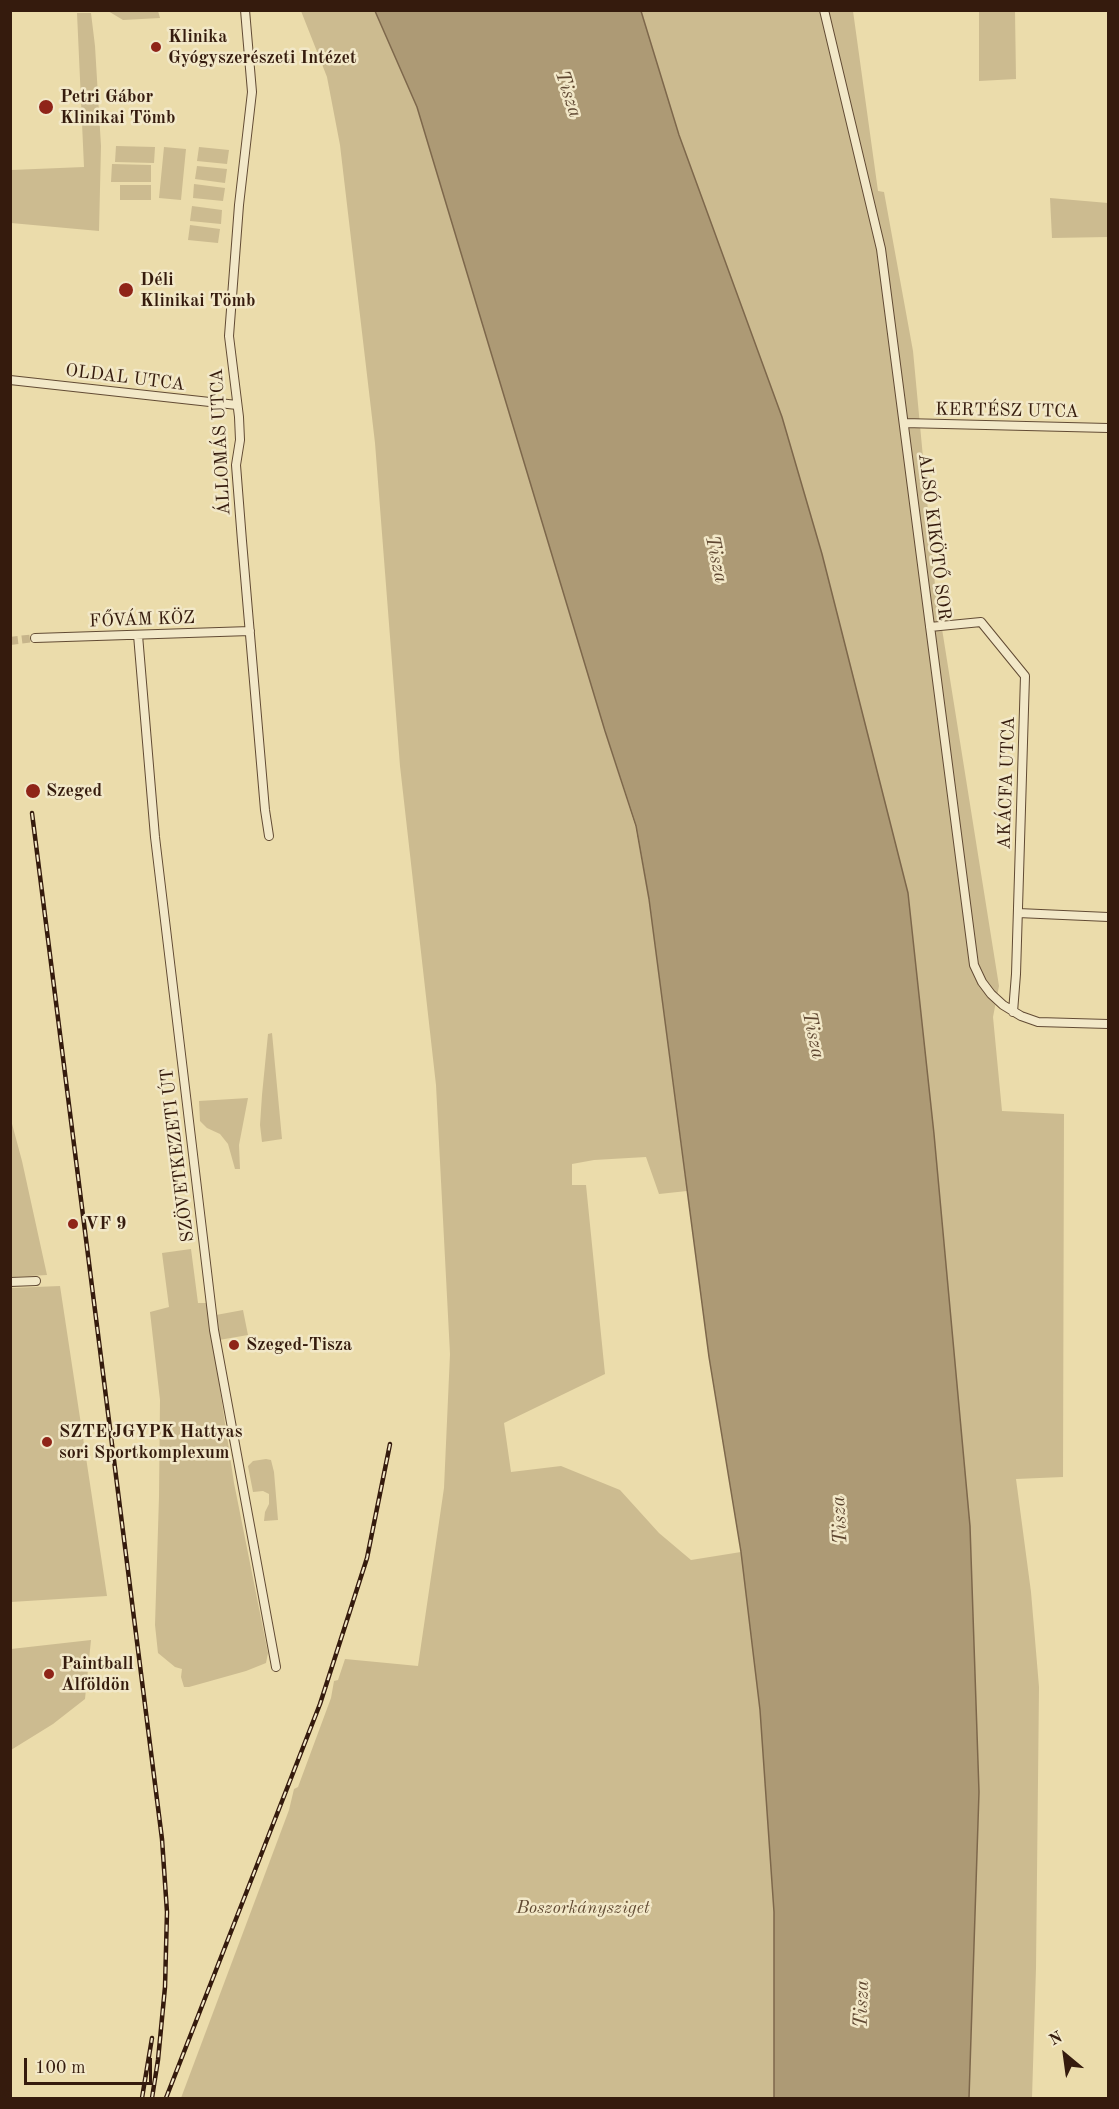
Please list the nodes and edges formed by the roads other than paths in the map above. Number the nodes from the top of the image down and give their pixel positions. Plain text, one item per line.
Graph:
1 (245, 10) edge
2 (824, 10) edge
3 (10, 380) edge
4 (237, 405) junction
5 (904, 423) junction
6 (1108, 428) edge
7 (930, 627) junction
8 (250, 632) junction
9 (138, 635) junction
10 (35, 638) tunnel mouth
11 (269, 836) dead end
12 (1018, 913) junction
13 (1108, 916) edge
14 (1013, 1012) junction
15 (1108, 1023) edge
16 (10, 1281) edge
17 (36, 1281) dead end
18 (276, 1667) dead end

1 - 4 street, ÁLLOMÁS UTCA
2 - 5 street, ALSÓ KIKÖTŐ SOR
3 - 4 street, OLDAL UTCA
4 - 8 street, ÁLLOMÁS UTCA
5 - 6 street, KERTÉSZ UTCA
5 - 7 street, ALSÓ KIKÖTŐ SOR
7 - 12 street, AKÁCFA UTCA
7 - 14 street, ALSÓ KIKÖTŐ SOR
8 - 9 street, FŐVÁM KÖZ
8 - 11 street, ÁLLOMÁS UTCA
9 - 10 street, FŐVÁM KÖZ
9 - 18 street, SZÖVETKEZETI ÚT
12 - 13 street
12 - 14 street, AKÁCFA UTCA
14 - 15 street, ALSÓ KIKÖTŐ SOR
16 - 17 street

